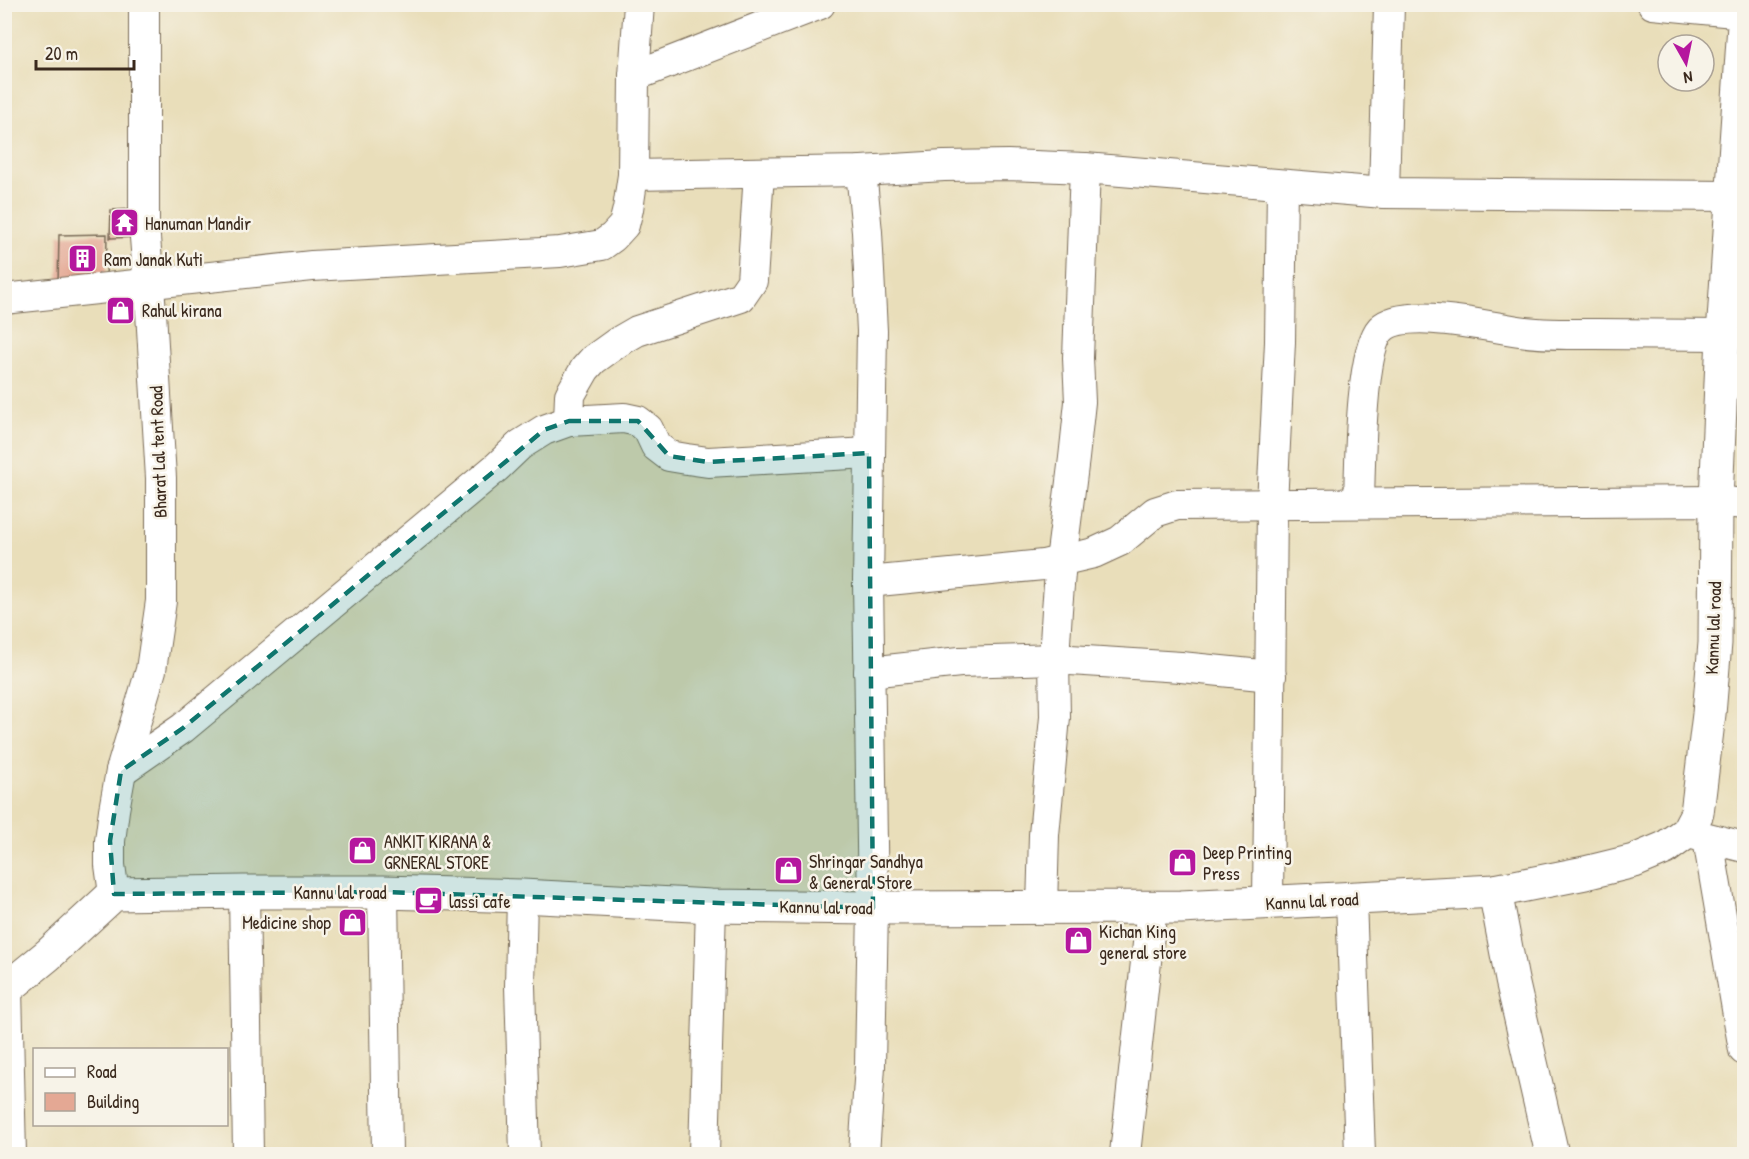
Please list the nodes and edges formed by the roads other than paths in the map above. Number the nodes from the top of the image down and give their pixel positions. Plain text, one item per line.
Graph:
1 (144, 4) edge
2 (639, 4) edge
3 (819, 4) edge
4 (1389, 4) edge
5 (1653, 4) edge
6 (1744, 29) edge
7 (634, 76) junction
8 (1085, 168) junction
9 (861, 171) junction
10 (759, 173) junction
11 (633, 175) junction
12 (1282, 185) junction
13 (1384, 193) junction
14 (1738, 197) edge
15 (149, 283) junction
16 (1735, 291) edge
17 (4, 299) edge
18 (1723, 335) junction
19 (568, 421) junction
20 (869, 453) junction
21 (1730, 502) edge
22 (1359, 503) junction
23 (1272, 504) junction
24 (1061, 561) junction
25 (868, 582) junction
26 (1054, 659) junction
27 (869, 672) junction
28 (1271, 676) junction
29 (121, 771) junction
30 (1698, 836) junction
31 (1744, 847) edge
32 (244, 891) junction
33 (1495, 891) junction
34 (383, 892) junction
35 (114, 894) junction
36 (522, 896) junction
37 (1351, 899) junction
38 (1268, 903) junction
39 (711, 906) junction
40 (1152, 907) junction
41 (873, 908) junction
42 (1042, 908) junction
43 (6, 990) edge
44 (1744, 1050) edge
45 (11, 1155) edge
46 (248, 1155) edge
47 (387, 1155) edge
48 (525, 1155) edge
49 (704, 1155) edge
50 (864, 1155) edge
51 (1125, 1155) edge
52 (1360, 1155) edge
53 (1551, 1155) edge

1 - 15 street, Bharat Lal tent Road
2 - 7 street
3 - 7 street
4 - 13 street
5 - 6 street
6 - 14 street, Kannu lal road
7 - 11 street
8 - 9 street
8 - 12 street
8 - 24 street
9 - 10 street
9 - 20 street
10 - 11 street
10 - 19 street
11 - 15 street
12 - 13 street
12 - 23 street
13 - 14 street
14 - 16 street, Kannu lal road
15 - 17 street
15 - 29 street, Bharat Lal tent Road
16 - 18 street, Kannu lal road
18 - 21 street, Kannu lal road
18 - 22 street
19 - 20 street
19 - 29 street
20 - 25 street
21 - 22 street
21 - 30 street, Kannu lal road
22 - 23 street
23 - 24 street
23 - 28 street
24 - 25 street
24 - 26 street
25 - 27 street
26 - 27 street
26 - 28 street
26 - 42 street
27 - 41 street
28 - 38 street
29 - 35 street, Bharat Lal tent Road
30 - 31 street
30 - 33 street, Kannu lal road
30 - 44 street
32 - 34 street, Kannu lal road
32 - 35 street, Kannu lal road
32 - 46 street
33 - 37 street, Kannu lal road
33 - 53 street
34 - 36 street, Kannu lal road
34 - 47 street
35 - 43 street
36 - 39 street, Kannu lal road
36 - 48 street
37 - 38 street, Kannu lal road
37 - 52 street
38 - 40 street, Kannu lal road
39 - 41 street, Kannu lal road
39 - 49 street
40 - 42 street, Kannu lal road
40 - 51 street
41 - 42 street, Kannu lal road
41 - 50 street
43 - 45 street

